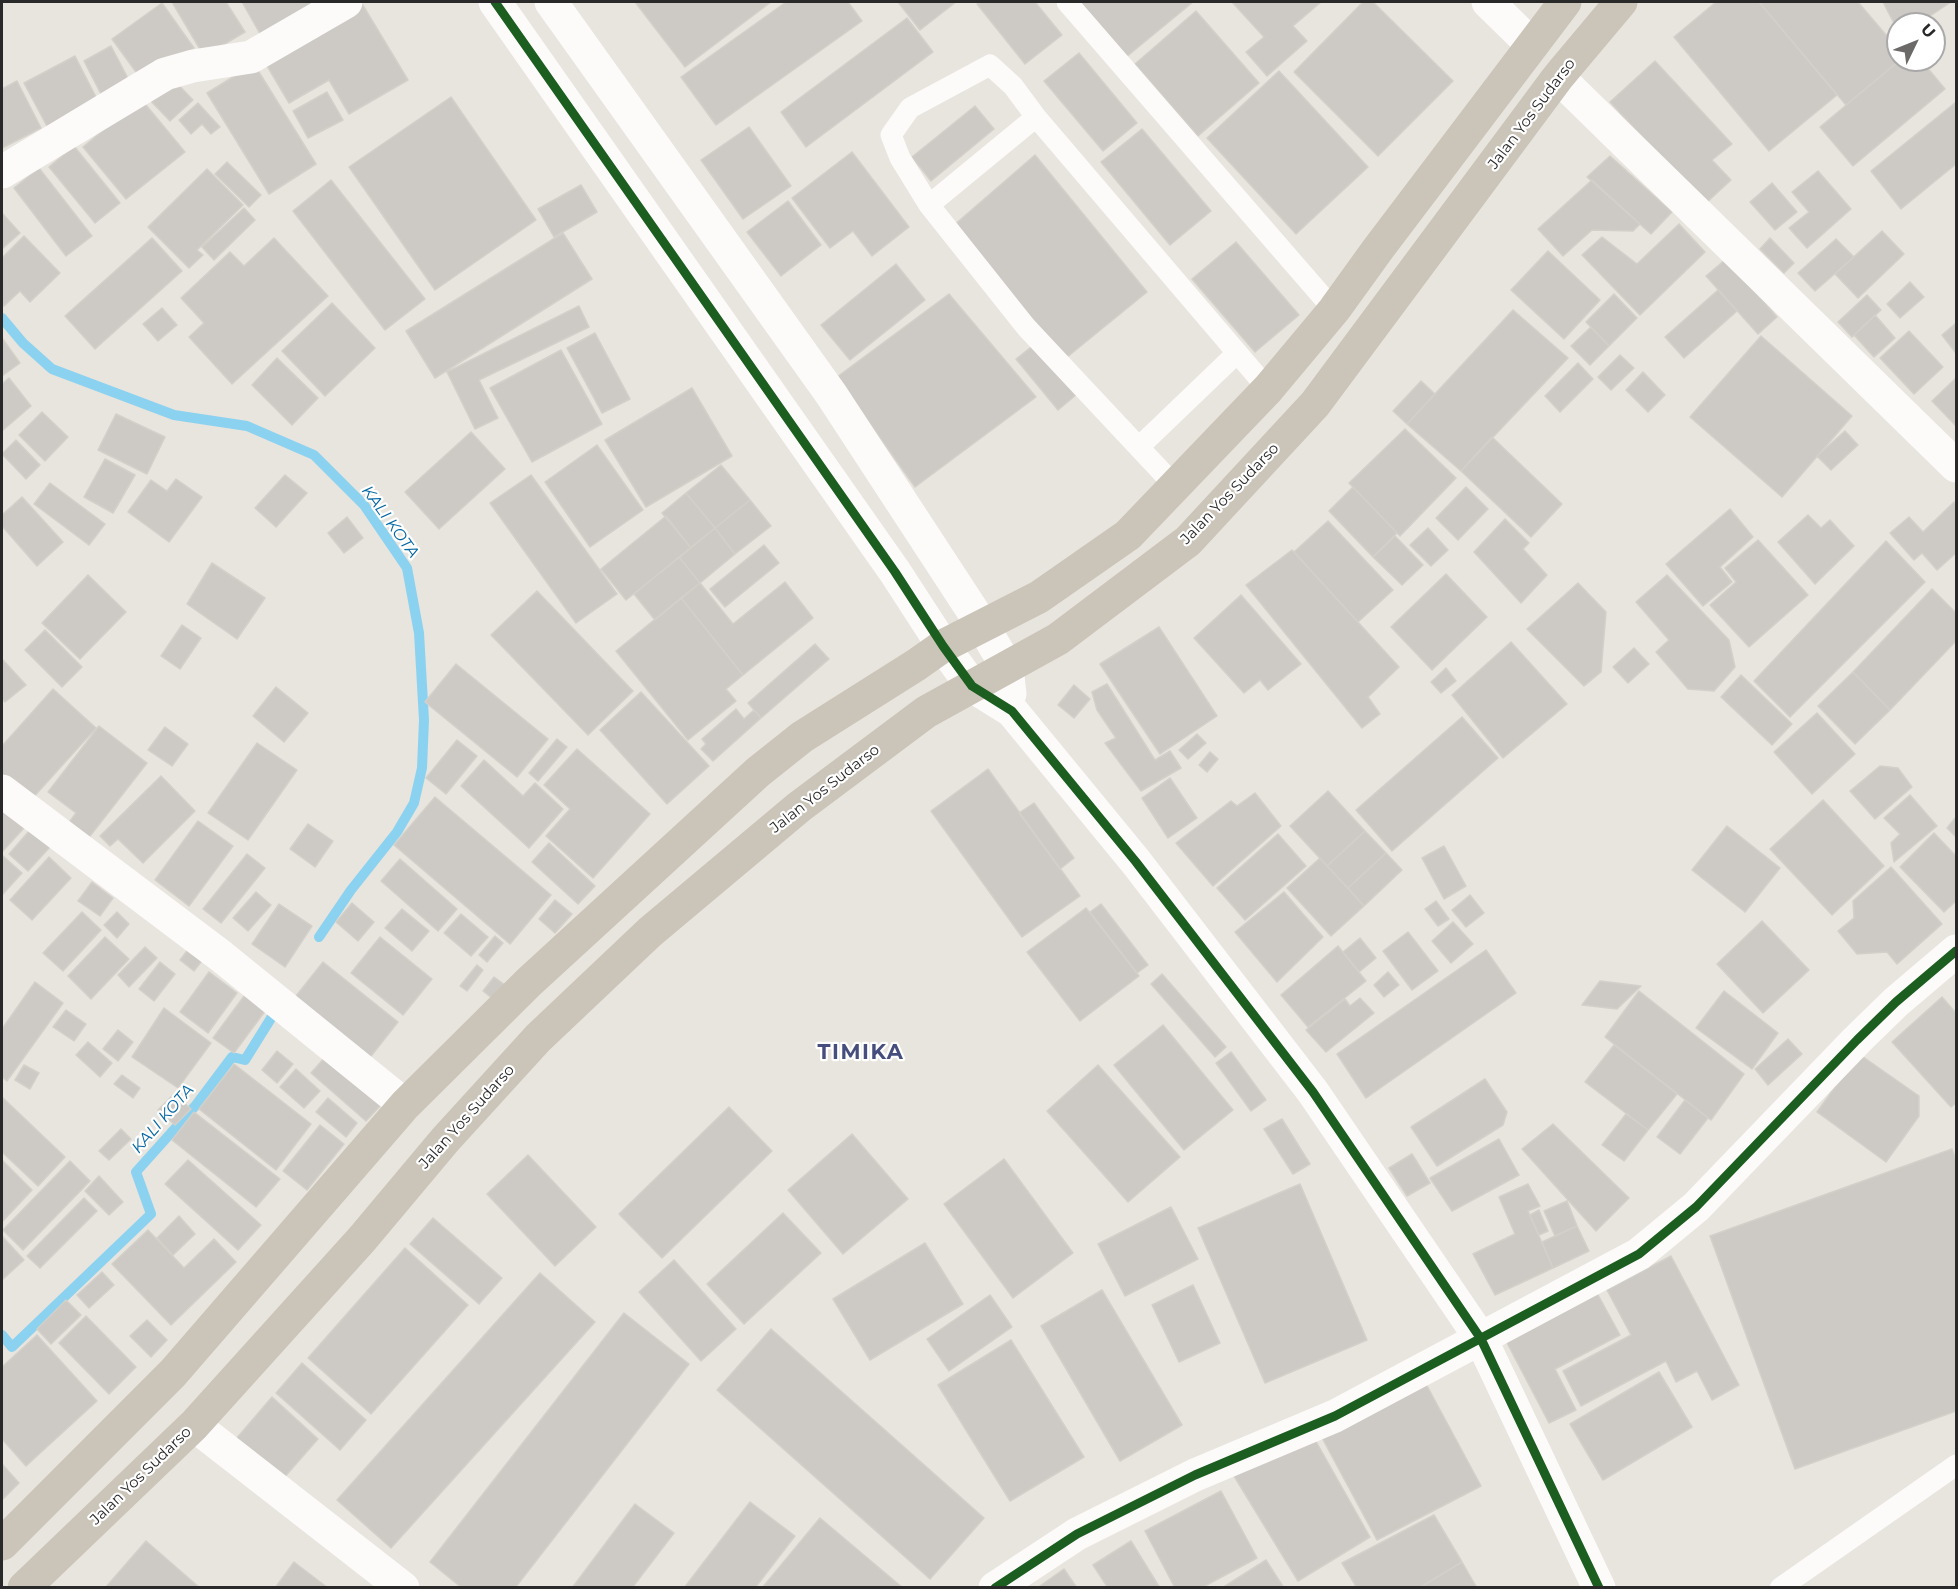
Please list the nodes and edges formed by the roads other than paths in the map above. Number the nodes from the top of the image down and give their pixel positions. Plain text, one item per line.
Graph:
1 (346, 2) edge
2 (495, 2) edge
3 (551, 2) edge
4 (1067, 2) edge
5 (1488, 2) edge
6 (1565, 2) edge
7 (1621, 2) edge
8 (1532, 44) junction
9 (1558, 77) junction
10 (1036, 117) junction
11 (2, 172) edge
12 (929, 205) junction
13 (1334, 310) junction
14 (1237, 353) junction
15 (1268, 389) junction
16 (1139, 447) junction
17 (1956, 466) edge
18 (1175, 486) junction
19 (982, 625) junction
20 (943, 646) junction
21 (1007, 667) junction
22 (972, 686) junction
23 (1012, 711) junction
24 (2, 791) edge
25 (1956, 951) edge
26 (405, 1105) junction
27 (1481, 1339) junction
28 (194, 1425) junction
29 (1956, 1465) edge
30 (2, 1544) edge
31 (24, 1587) edge
32 (403, 1587) edge
33 (995, 1587) edge
34 (1599, 1587) edge
35 (1780, 1587) edge

1 - 11 street
2 - 20 street
3 - 19 street
4 - 13 lane
5 - 8 street
6 - 8 highway
7 - 9 highway, Jalan Yos Sudarso
8 - 13 highway
9 - 17 street
9 - 21 highway, Jalan Yos Sudarso
10 - 12 lane
10 - 12 lane
10 - 14 lane
12 - 16 lane
13 - 15 highway
14 - 15 lane
14 - 16 lane
15 - 18 highway
16 - 18 lane
18 - 19 highway
19 - 20 highway
19 - 21 street
20 - 22 street
20 - 26 highway
21 - 22 highway, Jalan Yos Sudarso
21 - 23 street
22 - 23 street
22 - 28 highway, Jalan Yos Sudarso
23 - 27 street
24 - 26 street
25 - 27 street
26 - 30 highway
27 - 33 street
27 - 34 street
28 - 31 highway, Jalan Yos Sudarso
28 - 32 street
29 - 35 lane

